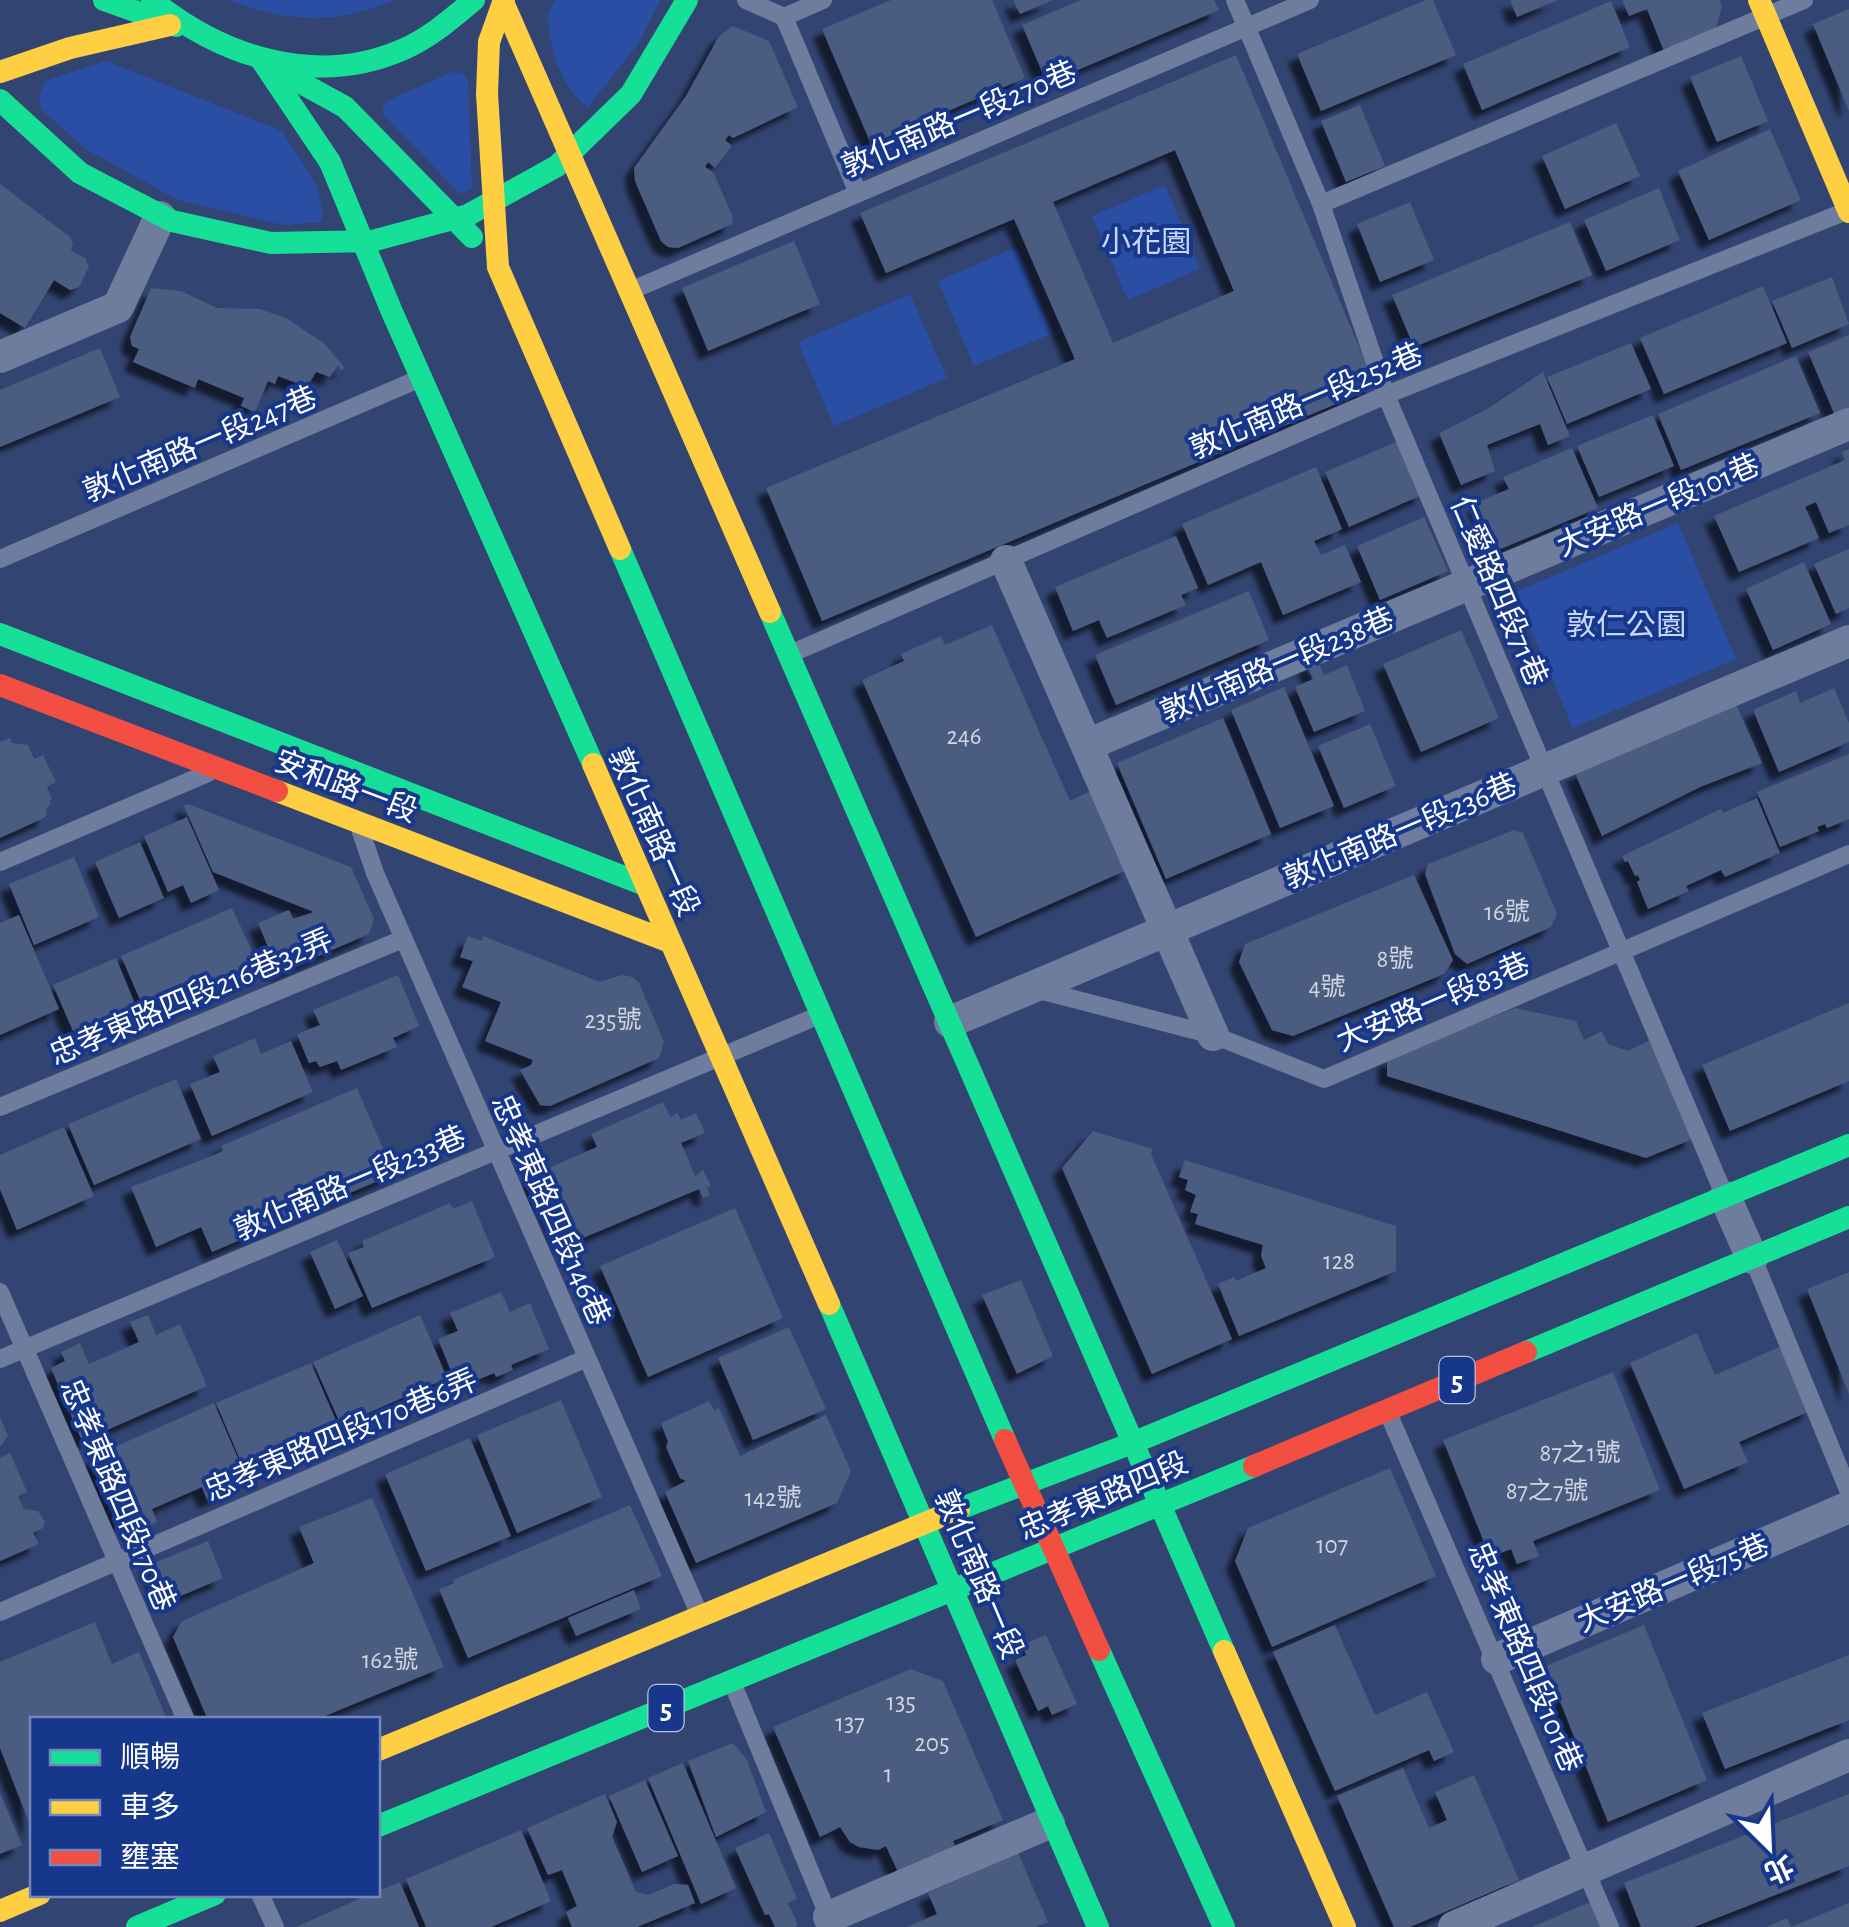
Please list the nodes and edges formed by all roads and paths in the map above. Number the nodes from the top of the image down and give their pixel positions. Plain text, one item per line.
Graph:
1 (104, 0) edge
2 (152, 0) edge
3 (474, 0) edge
4 (686, 0) edge
5 (746, 0) edge
6 (823, 0) edge
7 (1235, 0) edge
8 (1310, 0) edge
9 (1804, 0) edge
10 (504, 1) edge
11 (1763, 8) edge
12 (784, 16) junction
13 (178, 26) junction
14 (1246, 26) junction
15 (262, 61) junction
16 (0, 72) edge
17 (0, 100) edge
18 (571, 154) junction
19 (858, 193) junction
20 (492, 204) junction
21 (1321, 204) junction
22 (1849, 211) edge
23 (160, 217) junction
24 (456, 220) junction
25 (363, 244) junction
26 (498, 267) junction
27 (630, 291) junction
28 (0, 357) edge
29 (421, 378) junction
30 (1386, 395) junction
31 (1849, 424) edge
32 (0, 559) edge
33 (1006, 562) junction
34 (1467, 586) junction
35 (0, 634) edge
36 (1849, 640) edge
37 (790, 654) junction
38 (0, 685) edge
39 (1086, 745) junction
40 (217, 769) junction
41 (1544, 770) junction
42 (358, 824) junction
43 (1849, 854) edge
44 (0, 862) edge
45 (645, 886) junction
46 (1167, 930) junction
47 (403, 939) junction
48 (670, 942) junction
49 (1621, 951) junction
50 (1029, 988) junction
51 (821, 1015) junction
52 (950, 1022) junction
53 (1213, 1035) junction
54 (721, 1058) junction
55 (0, 1107) edge
56 (1849, 1145) edge
57 (495, 1152) junction
58 (1725, 1197) junction
59 (1849, 1217) edge
60 (1752, 1258) junction
61 (0, 1292) edge
62 (24, 1349) junction
63 (586, 1358) junction
64 (0, 1359) edge
65 (1386, 1410) junction
66 (1135, 1442) junction
67 (1025, 1486) junction
68 (1849, 1492) edge
69 (1162, 1504) junction
70 (1849, 1507) edge
71 (925, 1524) junction
72 (1053, 1549) junction
73 (118, 1562) junction
74 (953, 1590) junction
75 (0, 1612) edge
76 (700, 1616) junction
77 (1496, 1659) junction
78 (732, 1682) junction
79 (185, 1717) edge
80 (380, 1749) edge
81 (1849, 1755) edge
82 (1049, 1823) junction
83 (380, 1825) edge
84 (1586, 1871) junction
85 (33, 1897) edge
86 (207, 1897) edge
87 (261, 1897) edge
88 (0, 1911) edge
89 (831, 1922) edge
90 (138, 1927) edge
91 (275, 1927) edge
92 (1098, 1927) edge
93 (1224, 1927) edge
94 (1345, 1927) edge
95 (1454, 1927) edge
96 (1610, 1927) edge

1 - 13 main road
2 - 13 main road
3 - 15 main road
4 - 18 main road
5 - 12 lane
6 - 12 lane
7 - 14 lane, 仁愛路四段71巷
8 - 14 lane, 敦化南路一段270巷
9 - 11 lane
10 - 18 main road
10 - 20 main road
11 - 21 lane
11 - 22 main road
12 - 19 lane
13 - 15 main road
13 - 16 main road
14 - 19 lane, 敦化南路一段270巷
14 - 21 lane, 仁愛路四段71巷
15 - 24 main road
15 - 25 main road, 敦化南路一段
17 - 23 main road
18 - 20 main road
18 - 27 main road
19 - 27 lane, 敦化南路一段270巷
20 - 24 main road
20 - 26 main road
21 - 30 lane, 仁愛路四段71巷
22 - 30 lane, 敦化南路一段252巷
23 - 25 main road
23 - 28 street
24 - 25 main road
24 - 26 main road
25 - 29 main road, 敦化南路一段
26 - 51 main road
27 - 37 main road
29 - 32 lane, 敦化南路一段247巷
29 - 45 main road, 敦化南路一段
30 - 33 lane, 敦化南路一段252巷
30 - 34 lane, 仁愛路四段71巷
31 - 34 street, 大安路一段101巷
33 - 37 lane, 敦化南路一段252巷
33 - 39 street
34 - 39 street, 敦化南路一段238巷
34 - 41 lane, 仁愛路四段71巷
35 - 45 main road, 安和路一段
36 - 41 street, 敦化南路一段236巷
37 - 52 main road
38 - 40 main road, 安和路一段
39 - 46 street
40 - 42 main road, 安和路一段
40 - 44 lane
41 - 46 street, 敦化南路一段236巷
41 - 49 lane, 仁愛路四段71巷
42 - 47 lane, 忠孝東路四段146巷
42 - 48 main road, 安和路一段
43 - 49 lane, 大安路一段83巷
45 - 48 main road, 敦化南路一段
46 - 50 street, 敦化南路一段236巷
46 - 53 street
47 - 55 lane, 忠孝東路四段216巷32弄
47 - 57 lane, 忠孝東路四段146巷
48 - 54 main road, 敦化南路一段
49 - 53 lane, 大安路一段83巷
49 - 58 lane, 仁愛路四段71巷
50 - 52 street, 敦化南路一段236巷
50 - 53 lane, 大安路一段83巷
51 - 54 lane, 敦化南路一段233巷
51 - 67 main road
52 - 66 main road
54 - 57 lane, 敦化南路一段233巷
54 - 71 main road, 敦化南路一段
56 - 58 main road, 忠孝東路四段 / 5
57 - 62 lane, 敦化南路一段233巷
57 - 63 lane, 忠孝東路四段146巷
58 - 60 street
58 - 66 main road, 忠孝東路四段 / 5
59 - 60 main road, 忠孝東路四段 / 5
60 - 65 main road, 忠孝東路四段 / 5
60 - 68 lane
61 - 62 lane, 忠孝東路四段170巷
62 - 64 lane, 敦化南路一段233巷
62 - 73 lane, 忠孝東路四段170巷
63 - 73 lane, 忠孝東路四段170巷6弄
63 - 76 lane, 忠孝東路四段146巷
65 - 69 main road, 忠孝東路四段 / 5
65 - 77 lane, 忠孝東路四段101巷
66 - 67 main road, 忠孝東路四段 / 5
66 - 69 main road
67 - 71 main road, 忠孝東路四段 / 5
67 - 72 main road
69 - 72 main road, 忠孝東路四段 / 5
69 - 94 main road
70 - 77 street, 大安路一段75巷
71 - 74 main road, 敦化南路一段
71 - 76 main road, 忠孝東路四段 / 5
72 - 74 main road, 忠孝東路四段 / 5
72 - 93 main road
73 - 75 lane, 忠孝東路四段170巷6弄
73 - 79 lane, 忠孝東路四段170巷
74 - 78 main road, 忠孝東路四段 / 5
74 - 82 main road, 敦化南路一段
76 - 80 main road, 忠孝東路四段 / 5
77 - 84 lane, 忠孝東路四段101巷
78 - 83 main road, 忠孝東路四段 / 5
78 - 89 lane
81 - 84 street
82 - 89 street
82 - 92 main road, 敦化南路一段
84 - 95 street
84 - 96 lane, 忠孝東路四段101巷
85 - 88 main road
86 - 90 main road
87 - 91 lane

